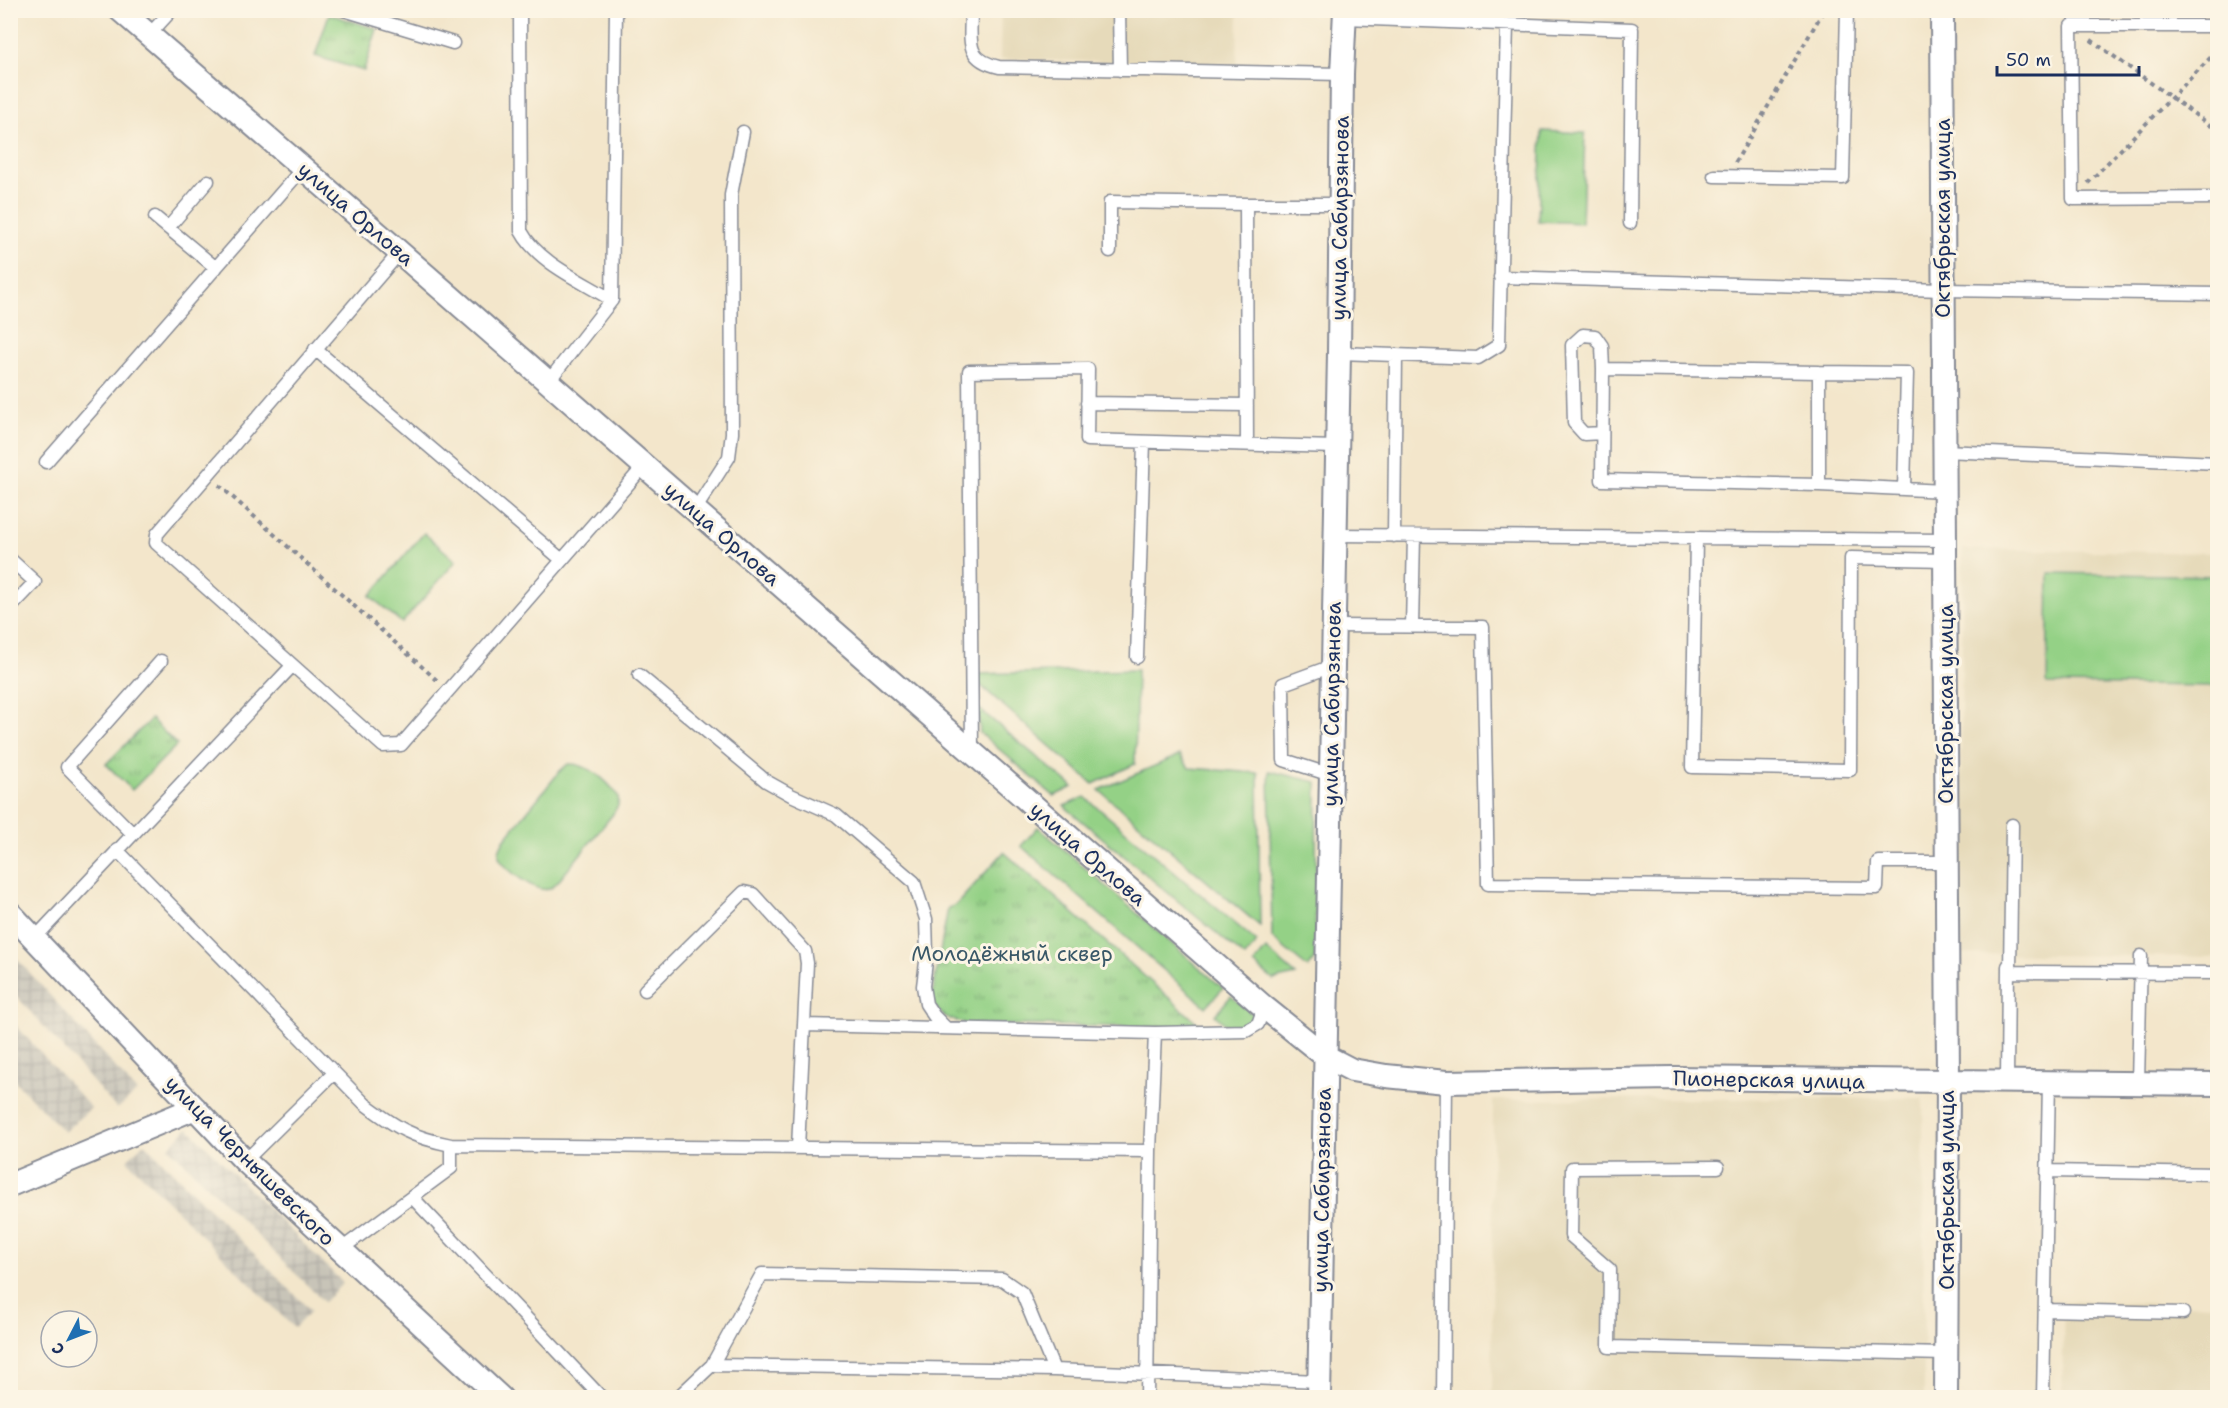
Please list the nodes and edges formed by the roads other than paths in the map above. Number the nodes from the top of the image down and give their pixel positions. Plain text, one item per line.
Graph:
1 (120, 10) edge
2 (172, 10) edge
3 (344, 10) edge
4 (520, 10) edge
5 (616, 10) edge
6 (970, 10) edge
7 (1119, 10) edge
8 (1846, 10) edge
9 (1942, 10) edge
10 (1345, 14) edge
11 (1507, 24) junction
12 (2217, 26) edge
13 (149, 35) junction
14 (453, 43) dead end
15 (1120, 70) junction
16 (1342, 74) junction
17 (743, 132) dead end
18 (303, 168) junction
19 (1721, 176) road end
20 (208, 181) dead end
21 (2217, 198) edge
22 (1246, 204) junction
23 (1340, 204) junction
24 (154, 217) dead end
25 (1630, 223) dead end
26 (168, 228) junction
27 (1110, 251) dead end
28 (400, 252) junction
29 (216, 268) junction
30 (1500, 278) junction
31 (1943, 290) junction
32 (2217, 294) edge
33 (612, 300) junction
34 (315, 350) junction
35 (1339, 353) junction
36 (1396, 356) junction
37 (1603, 369) junction
38 (1819, 372) junction
39 (548, 382) junction
40 (1088, 403) junction
41 (1247, 405) junction
42 (1602, 433) junction
43 (1144, 442) junction
44 (1247, 445) junction
45 (1336, 447) junction
46 (1944, 451) junction
47 (46, 462) dead end
48 (2217, 463) edge
49 (644, 466) junction
50 (1819, 485) junction
51 (1904, 489) junction
52 (1944, 490) junction
53 (694, 510) junction
54 (1335, 535) junction
55 (1394, 536) junction
56 (1414, 536) junction
57 (1696, 538) junction
58 (1945, 550) junction
59 (10, 559) edge
60 (562, 560) junction
61 (10, 608) edge
62 (1333, 626) junction
63 (1412, 627) junction
64 (1137, 657) dead end
65 (161, 661) dead end
66 (292, 666) junction
67 (1332, 666) junction
68 (639, 675) dead end
69 (972, 752) junction
70 (1330, 775) junction
71 (2012, 825) dead end
72 (133, 834) junction
73 (117, 850) junction
74 (1947, 862) junction
75 (10, 913) edge
76 (35, 938) junction
77 (2141, 956) dead end
78 (2008, 966) junction
79 (2141, 973) junction
80 (2217, 973) edge
81 (645, 990) dead end
82 (1264, 1007) junction
83 (804, 1024) junction
84 (946, 1028) junction
85 (1155, 1033) junction
86 (1325, 1056) junction
87 (334, 1073) junction
88 (1948, 1081) junction
89 (2007, 1081) junction
90 (2049, 1081) junction
91 (1446, 1082) junction
92 (2138, 1082) junction
93 (2217, 1084) edge
94 (195, 1108) junction
95 (451, 1144) junction
96 (798, 1148) junction
97 (1150, 1151) junction
98 (245, 1161) junction
99 (1718, 1167) dead end
100 (2048, 1171) junction
101 (2217, 1174) edge
102 (10, 1185) edge
103 (413, 1198) junction
104 (340, 1250) junction
105 (2045, 1310) junction
106 (2183, 1313) dead end
107 (1946, 1354) junction
108 (712, 1365) junction
109 (1054, 1370) junction
110 (1148, 1375) junction
111 (1319, 1389) edge
112 (501, 1398) edge
113 (602, 1398) edge
114 (677, 1398) edge
115 (1147, 1398) edge
116 (1443, 1398) edge
117 (1946, 1398) edge
118 (2043, 1398) edge

1 - 13 street, улица Орлова
2 - 13 lane
3 - 14 lane
4 - 33 lane
5 - 33 lane
6 - 15 lane
7 - 15 lane
8 - 19 lane
9 - 31 street, Октябрьская улица
10 - 11 lane
10 - 16 street, улица Сабирзянова
11 - 25 lane
11 - 30 lane
12 - 21 lane
13 - 18 street, улица Орлова
15 - 16 lane
16 - 23 street, улица Сабирзянова
17 - 53 lane
18 - 28 street, улица Орлова
18 - 29 lane
20 - 26 lane
22 - 23 lane
22 - 27 lane
22 - 41 lane
23 - 35 street, улица Сабирзянова
24 - 26 lane
26 - 29 lane
28 - 34 lane
28 - 39 street, улица Орлова
29 - 47 lane
30 - 31 lane
30 - 36 lane
31 - 32 lane
31 - 46 street, Октябрьская улица
33 - 39 lane
34 - 60 lane
34 - 66 lane
35 - 36 lane
35 - 45 street, улица Сабирзянова
36 - 55 lane
37 - 38 lane
37 - 42 lane
37 - 42 lane
38 - 50 lane
38 - 51 lane
39 - 49 street, улица Орлова
40 - 41 lane
40 - 43 lane
40 - 69 lane
41 - 44 lane
42 - 50 lane
43 - 44 lane
43 - 64 lane
44 - 45 lane
45 - 54 street, улица Сабирзянова
46 - 48 lane
46 - 52 street, Октябрьская улица
49 - 53 street, улица Орлова
49 - 60 lane
50 - 51 lane
51 - 52 lane
52 - 58 street, Октябрьская улица
53 - 69 street, улица Орлова
54 - 55 lane
54 - 62 street, улица Сабирзянова
55 - 56 lane
56 - 57 lane
56 - 63 lane
57 - 58 lane
57 - 58 lane
58 - 74 street, Октябрьская улица
59 - 61 lane
60 - 66 lane
62 - 63 lane
62 - 67 street, улица Сабирзянова
63 - 74 lane
65 - 72 lane
66 - 72 lane
67 - 70 street, улица Сабирзянова
67 - 70 lane
68 - 84 lane
69 - 82 street, улица Орлова
70 - 86 street, улица Сабирзянова
71 - 78 lane
72 - 73 lane
73 - 76 lane
73 - 87 lane
74 - 88 street, Октябрьская улица
75 - 76 street, улица Чернышевского
76 - 94 street, улица Чернышевского
77 - 79 lane
78 - 79 lane
78 - 89 lane
79 - 80 lane
79 - 92 lane
81 - 83 lane
82 - 85 lane
82 - 86 street, улица Орлова
83 - 84 lane
83 - 96 lane
84 - 85 lane
85 - 97 lane
86 - 91 street, Пионерская улица
86 - 111 street, улица Сабирзянова
87 - 95 lane
87 - 98 lane
88 - 89 street, Пионерская улица
88 - 91 street, Пионерская улица
88 - 107 street, Октябрьская улица
89 - 90 street, Пионерская улица
90 - 92 street, Пионерская улица
90 - 100 lane
91 - 116 lane
92 - 93 street, Пионерская улица
94 - 98 street, улица Чернышевского
94 - 102 street
95 - 96 lane
95 - 103 lane
96 - 97 lane
97 - 110 lane
98 - 104 street, улица Чернышевского
99 - 107 lane
100 - 101 lane
100 - 105 lane
103 - 104 lane
103 - 113 lane
104 - 112 street, улица Чернышевского
105 - 106 lane
105 - 118 lane
107 - 117 street, Октябрьская улица
108 - 109 lane
108 - 109 lane
108 - 114 lane
109 - 110 lane
110 - 111 lane
110 - 115 lane

